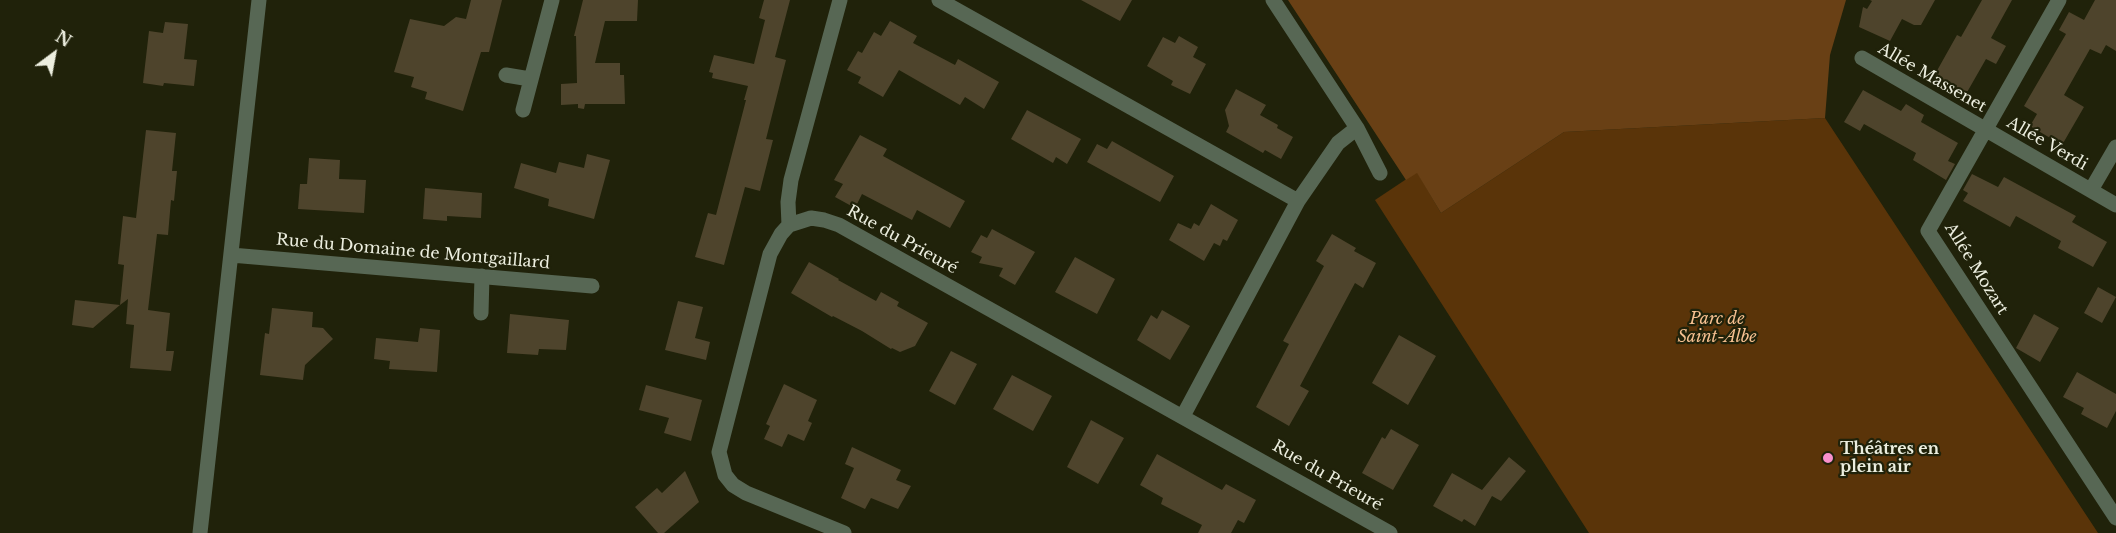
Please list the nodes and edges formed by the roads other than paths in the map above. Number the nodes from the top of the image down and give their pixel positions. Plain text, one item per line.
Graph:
1 (259, 0) edge
2 (552, 0) edge
3 (840, 0) edge
4 (939, 0) edge
5 (1273, 0) edge
6 (2059, 0) edge
7 (1862, 58) dead end
8 (506, 75) dead end
9 (530, 80) junction
10 (523, 110) dead end
11 (1357, 128) junction
12 (1984, 129) junction
13 (2116, 147) edge
14 (1380, 173) dead end
15 (2091, 190) junction
16 (1298, 201) junction
17 (2116, 205) edge
18 (789, 225) junction
19 (231, 255) junction
20 (482, 276) junction
21 (592, 286) dead end
22 (481, 313) dead end
23 (1183, 416) junction
24 (2116, 518) edge
25 (201, 533) edge
26 (844, 533) edge
27 (1390, 533) edge

1 - 19 street
2 - 9 street
3 - 18 street
4 - 16 street
5 - 11 street
6 - 12 street, Allée Mozart
7 - 12 street, Allée Massenet
8 - 9 street
9 - 10 street
11 - 14 street
11 - 16 street
12 - 15 street, Allée Verdi
12 - 24 street, Allée Mozart
13 - 15 street, Allée Verdi
15 - 17 street, Allée Verdi
16 - 23 street
18 - 23 street, Rue du Prieuré
18 - 26 street
19 - 20 street, Rue du Domaine de Montgaillard
19 - 25 street
20 - 21 street, Rue du Domaine de Montgaillard
20 - 22 street
23 - 27 street, Rue du Prieuré

